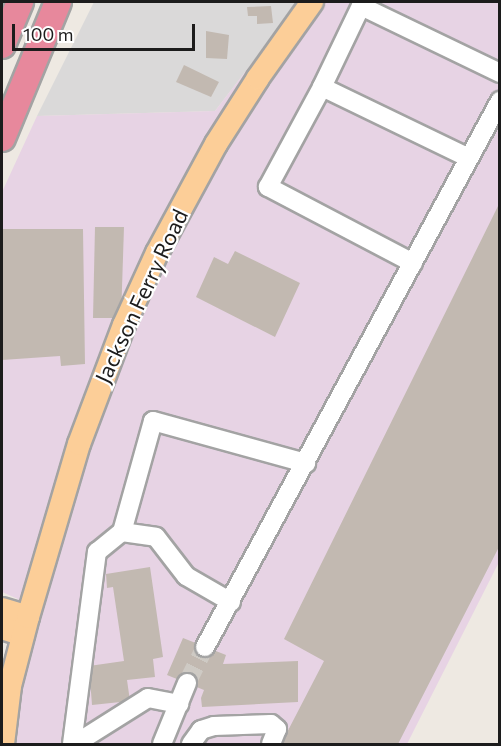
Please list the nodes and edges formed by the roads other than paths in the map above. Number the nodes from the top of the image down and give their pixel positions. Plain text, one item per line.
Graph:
1 (20, 2) edge
2 (58, 2) edge
3 (312, 2) edge
4 (2, 45) edge
5 (500, 73) edge
6 (322, 87) junction
7 (500, 101) edge
8 (13, 110) junction
9 (2, 138) edge
10 (2, 154) edge
11 (469, 158) junction
12 (413, 263) junction
13 (306, 463) junction
14 (122, 532) junction
15 (231, 602) junction
16 (2, 609) edge
17 (26, 626) junction
18 (2, 628) edge
19 (206, 647) tunnel mouth
20 (187, 683) tunnel mouth
21 (179, 704) junction
22 (3, 732) edge
23 (73, 744) edge
24 (162, 744) edge
25 (191, 744) edge
26 (271, 744) edge

1 - 4 highway
2 - 8 highway
3 - 17 main road, Jackson Ferry Road
5 - 6 lane
6 - 11 lane
6 - 12 lane
7 - 11 lane
8 - 9 highway
8 - 10 highway
11 - 12 lane
12 - 13 lane
13 - 14 lane
13 - 15 lane
14 - 15 lane
14 - 23 lane
15 - 19 lane
16 - 17 main road
17 - 18 main road
17 - 22 main road, Jackson Ferry Road
20 - 21 lane
21 - 23 lane
21 - 24 lane
25 - 26 lane

